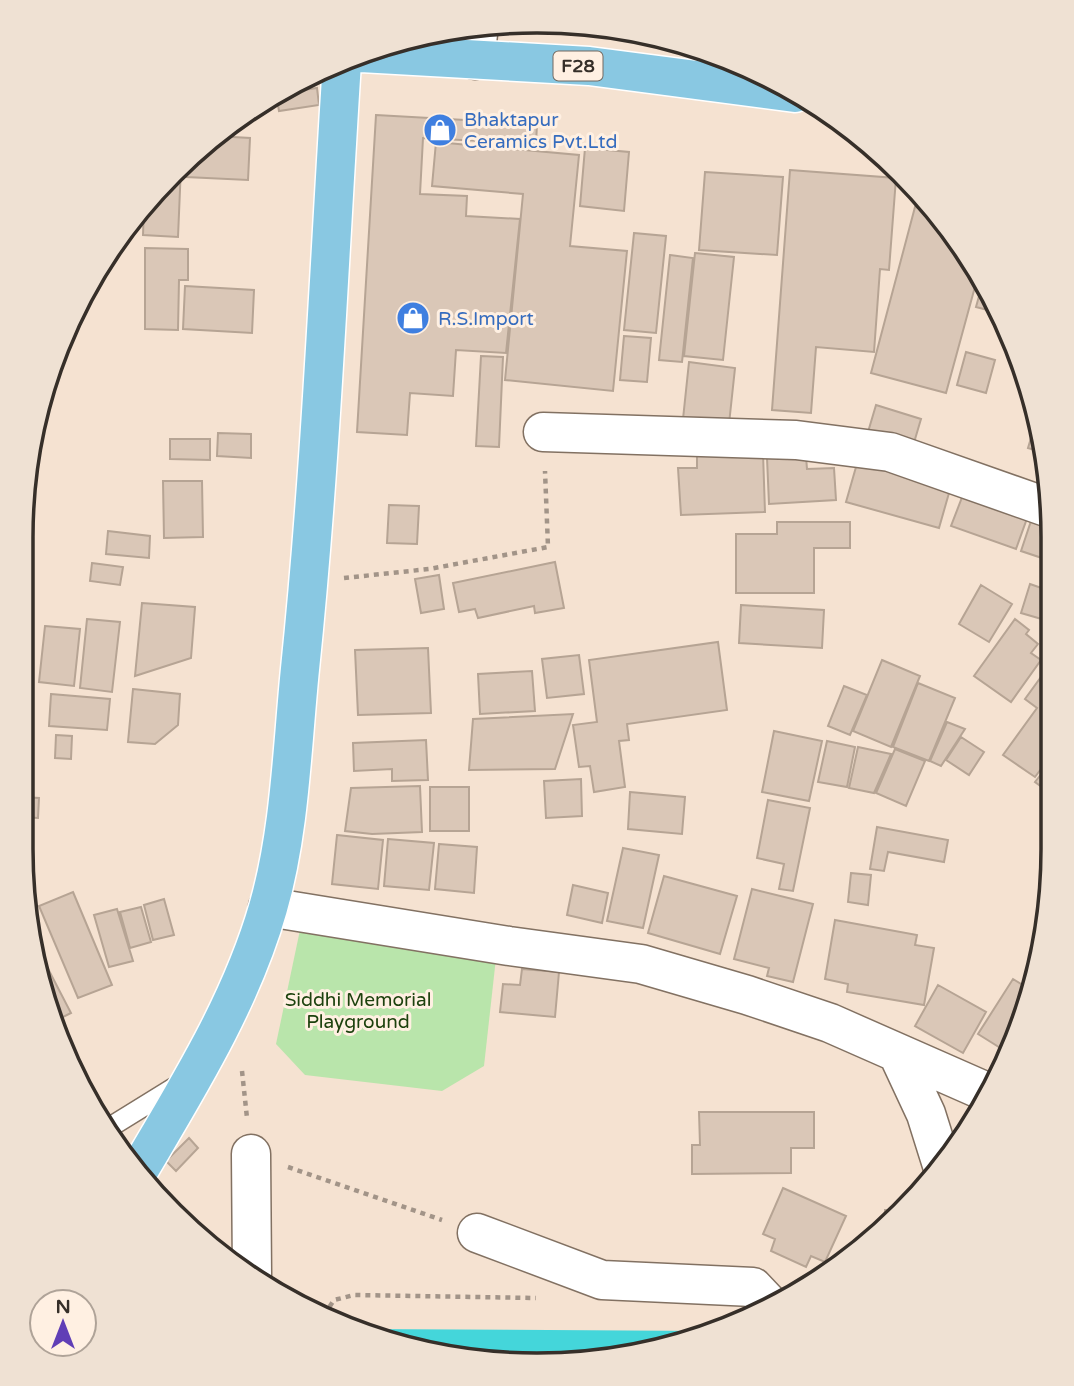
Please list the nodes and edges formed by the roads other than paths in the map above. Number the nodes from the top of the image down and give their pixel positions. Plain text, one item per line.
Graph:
1 (477, 43) edge
2 (414, 48) edge
3 (341, 73) edge
4 (767, 89) edge
5 (543, 432) road end
6 (1040, 505) edge
7 (268, 907) junction
8 (898, 1054) junction
9 (196, 1074) junction
10 (980, 1089) edge
11 (115, 1124) edge
12 (251, 1154) road end
13 (939, 1154) edge
14 (143, 1163) edge
15 (477, 1233) road end
16 (252, 1264) edge
17 (764, 1299) edge

1 - 2 main road, F28
1 - 4 main road, F28
3 - 7 main road
5 - 6 street
7 - 8 street
7 - 9 main road
8 - 10 street
8 - 13 street
9 - 11 lane
9 - 14 main road
12 - 16 street
15 - 17 street

